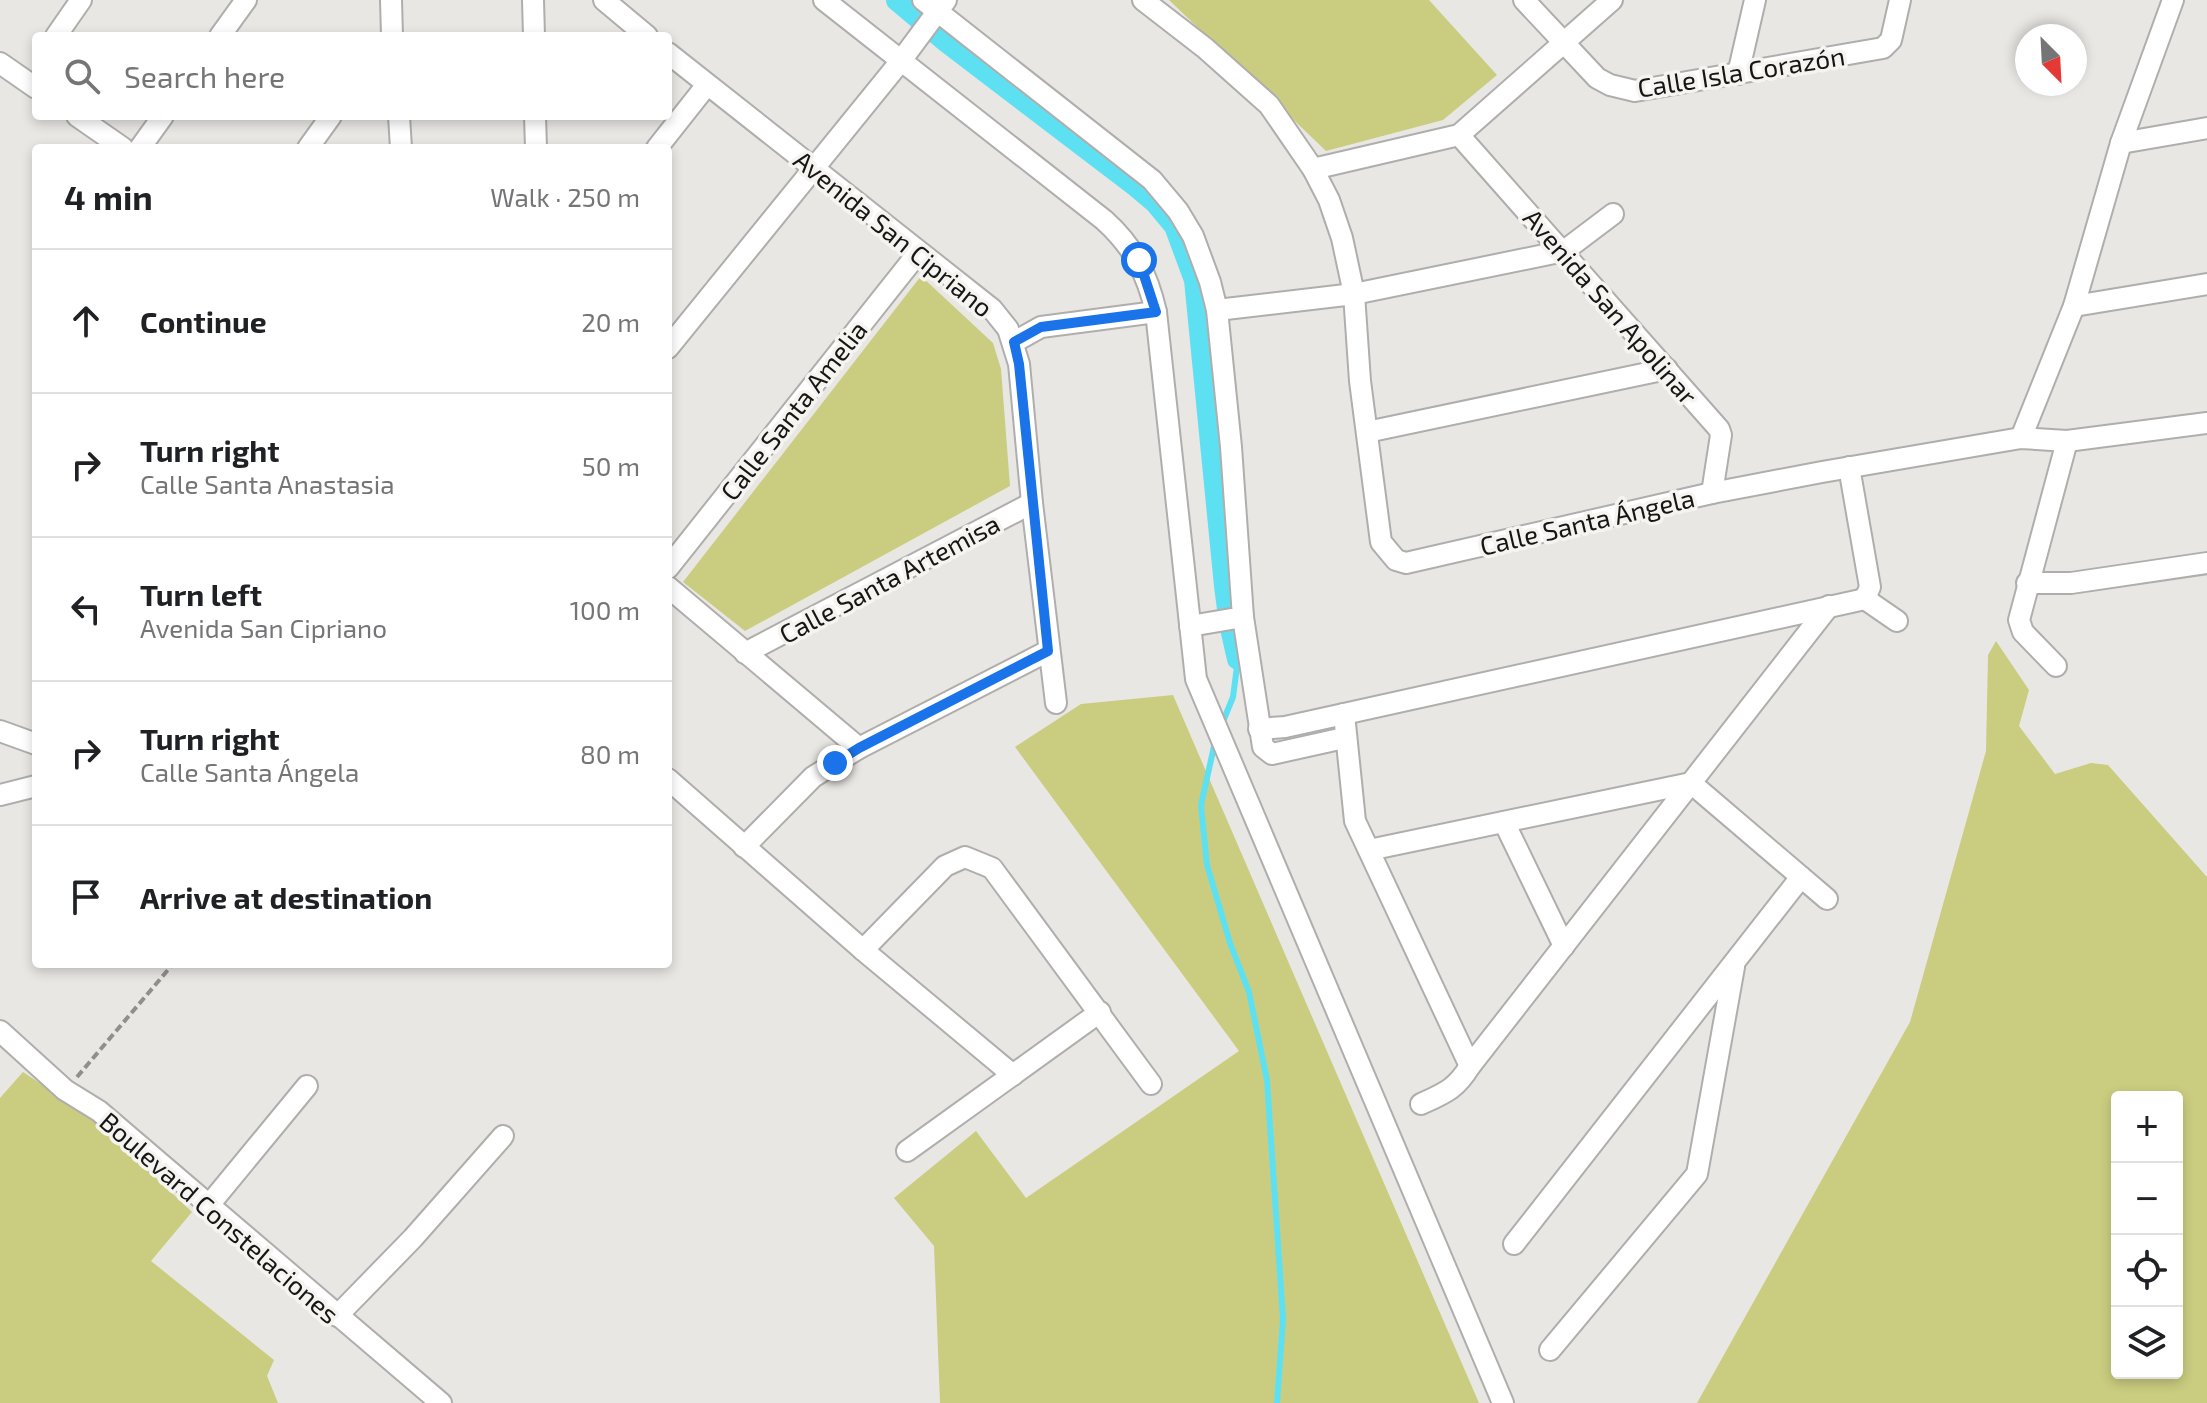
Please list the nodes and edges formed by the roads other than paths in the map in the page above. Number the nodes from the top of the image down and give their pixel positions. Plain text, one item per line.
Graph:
1 (81, 0) edge
2 (246, 0) edge
3 (391, 0) edge
4 (533, 0) edge
5 (604, 0) edge
6 (824, 0) edge
7 (1143, 0) edge
8 (1524, 0) edge
9 (1612, 0) edge
10 (1755, 0) edge
11 (1900, 0) edge
12 (2173, 0) edge
13 (934, 8) edge
14 (59, 32) edge
15 (223, 32) edge
16 (391, 32) edge
17 (534, 32) edge
18 (642, 32) edge
19 (1562, 43) junction
20 (905, 54) junction
21 (672, 56) edge
22 (0, 63) edge
23 (1738, 74) junction
24 (32, 78) edge
25 (706, 86) junction
26 (83, 120) edge
27 (160, 120) edge
28 (328, 120) edge
29 (399, 120) edge
30 (535, 120) edge
31 (2207, 128) edge
32 (1459, 135) junction
33 (2121, 143) junction
34 (117, 144) edge
35 (143, 144) edge
36 (311, 144) edge
37 (401, 144) edge
38 (536, 144) edge
39 (660, 144) edge
40 (813, 167) junction
41 (1313, 169) junction
42 (1613, 214) dead end
43 (1564, 251) junction
44 (918, 253) junction
45 (2207, 284) edge
46 (1354, 294) junction
47 (2074, 306) junction
48 (1217, 310) junction
49 (1156, 312) junction
50 (1014, 342) junction
51 (672, 343) edge
52 (1667, 369) junction
53 (2207, 423) edge
54 (1367, 432) junction
55 (2021, 438) junction
56 (2067, 441) junction
57 (1849, 467) junction
58 (1712, 493) junction
59 (1032, 503) junction
60 (672, 563) edge
61 (2207, 563) edge
62 (2027, 583) junction
63 (672, 590) edge
64 (1865, 599) junction
65 (1829, 606) junction
66 (1243, 617) junction
67 (1897, 621) dead end
68 (1190, 626) junction
69 (1048, 651) junction
70 (745, 653) junction
71 (2056, 666) dead end
72 (1056, 703) dead end
73 (1344, 714) junction
74 (1259, 729) junction
75 (0, 731) edge
76 (1344, 738) junction
77 (32, 743) edge
78 (859, 748) junction
79 (672, 783) edge
80 (1691, 783) junction
81 (32, 787) edge
82 (0, 795) edge
83 (1504, 822) junction
84 (744, 847) junction
85 (1369, 850) junction
86 (1801, 877) junction
87 (1827, 899) dead end
88 (1564, 946) junction
89 (863, 950) junction
90 (1735, 963) junction
91 (1100, 1012) junction
92 (0, 1031) edge
93 (1470, 1066) junction
94 (1013, 1075) junction
95 (1151, 1084) dead end
96 (307, 1086) dead end
97 (1421, 1104) dead end
98 (503, 1136) dead end
99 (907, 1151) dead end
100 (209, 1205) junction
101 (1514, 1244) dead end
102 (337, 1316) junction
103 (1550, 1350) dead end
104 (441, 1403) edge
105 (1503, 1403) edge

1 - 14 street
2 - 15 street
3 - 16 street
4 - 17 street
5 - 18 street
6 - 20 street
7 - 41 street, Calle Santa Ángela
8 - 19 street, Calle Isla Corazón
9 - 19 street
10 - 23 street
11 - 23 street, Calle Isla Corazón
12 - 33 street
13 - 20 street
13 - 48 street
19 - 23 street, Calle Isla Corazón
19 - 32 street
20 - 40 street
20 - 49 street
21 - 25 street, Avenida San Cipriano
22 - 24 street
25 - 39 street
25 - 40 street, Avenida San Cipriano
26 - 34 street
27 - 35 street
28 - 36 street
29 - 37 street
30 - 38 street
31 - 33 street
32 - 41 street
32 - 43 street, Avenida San Apolinar
33 - 47 street
40 - 44 street, Avenida San Cipriano
40 - 51 street
41 - 46 street, Calle Santa Ángela
42 - 43 street
43 - 46 street
43 - 52 street, Avenida San Apolinar
44 - 50 street, Avenida San Cipriano
44 - 60 street, Calle Santa Amelia
45 - 47 street
46 - 48 street
46 - 54 street, Calle Santa Ángela
47 - 55 street
48 - 66 street
49 - 50 street
49 - 68 street
50 - 59 street, Avenida San Cipriano
52 - 54 street
52 - 58 street, Avenida San Apolinar
53 - 56 street, Calle Santa Ángela
54 - 58 street, Calle Santa Ángela
55 - 56 street, Calle Santa Ángela
55 - 57 street, Calle Santa Ángela
56 - 62 street
57 - 58 street, Calle Santa Ángela
57 - 64 street
59 - 69 street, Avenida San Cipriano
59 - 70 street, Calle Santa Artemisa
61 - 62 street
62 - 71 street
63 - 70 street
64 - 65 street
64 - 67 street
65 - 73 street
65 - 80 street
66 - 68 street
66 - 74 street
68 - 105 street
69 - 72 street, Avenida San Cipriano
69 - 78 street
70 - 78 street
73 - 74 street
73 - 76 street
74 - 76 street
75 - 77 street
76 - 85 street
78 - 84 street
79 - 84 street
80 - 83 street
80 - 86 street
80 - 88 street
81 - 82 street
83 - 85 street
83 - 88 street
84 - 89 street
85 - 93 street
86 - 87 street
86 - 90 street
88 - 93 street
89 - 91 street
89 - 94 street
90 - 101 street
90 - 103 street
91 - 94 street
91 - 95 street
92 - 100 street, Boulevard Constelaciones
93 - 97 street
94 - 99 street
96 - 100 street
98 - 102 street
100 - 102 street, Boulevard Constelaciones
102 - 104 street, Boulevard Constelaciones

